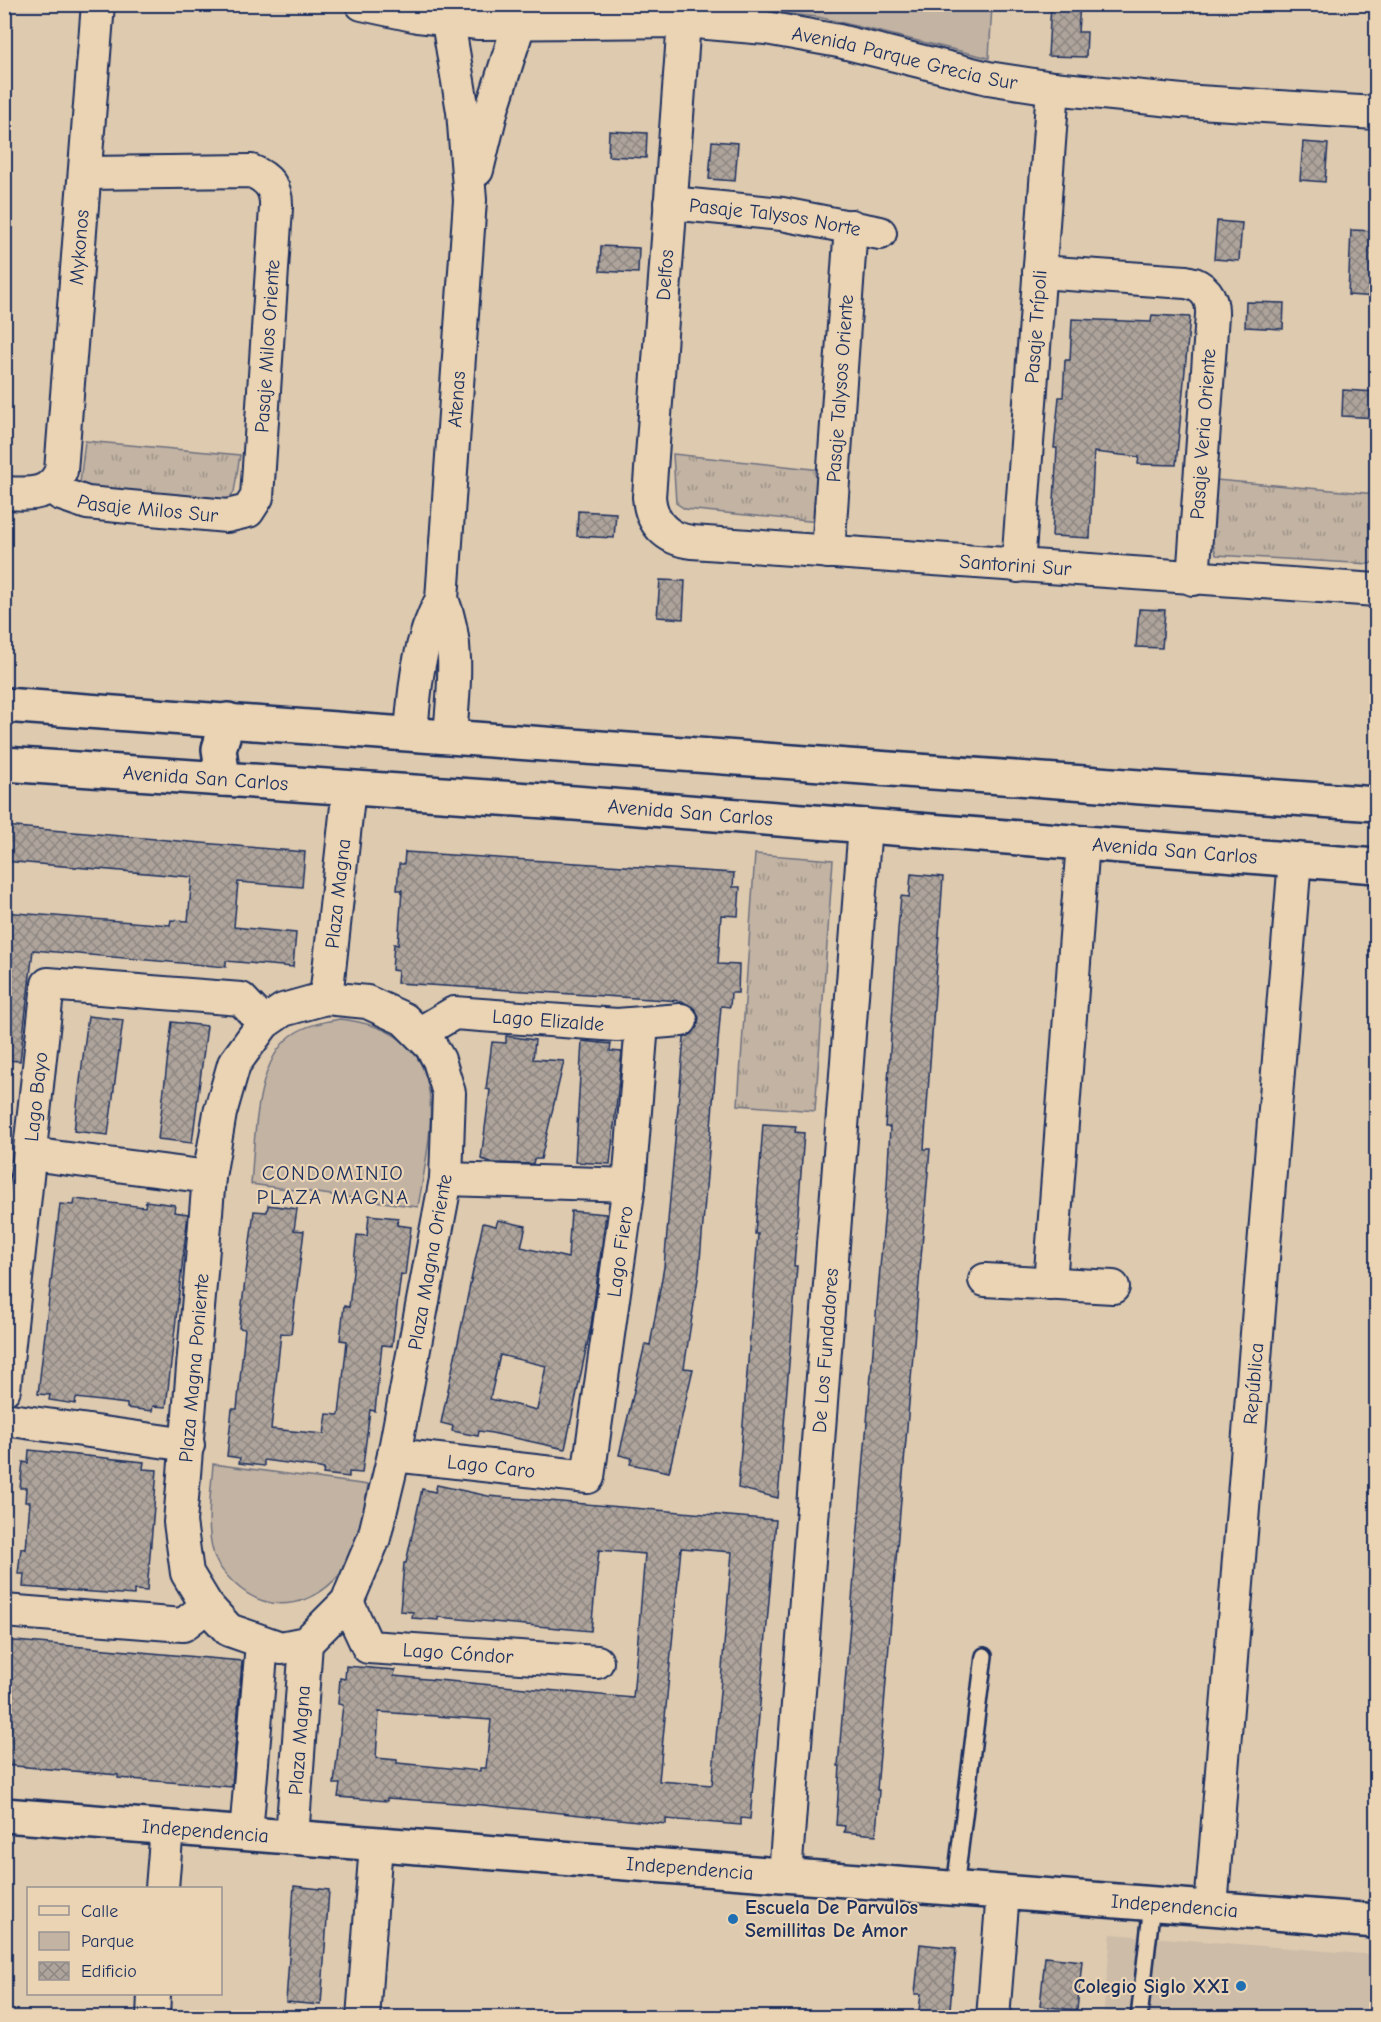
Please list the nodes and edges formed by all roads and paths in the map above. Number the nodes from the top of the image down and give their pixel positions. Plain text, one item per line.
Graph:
1 (98, 4) edge
2 (362, 4) edge
3 (446, 12) edge
4 (522, 14) edge
5 (684, 21) junction
6 (1053, 88) junction
7 (1377, 113) edge
8 (85, 173) junction
9 (470, 200) junction
10 (670, 203) junction
11 (865, 229) joint
12 (1040, 272) junction
13 (52, 487) junction
14 (4, 493) edge
15 (248, 511) joint
16 (660, 528) joint
17 (828, 552) junction
18 (1018, 566) junction
19 (1193, 579) junction
20 (1377, 590) edge
21 (442, 599) junction
22 (4, 705) edge
23 (228, 720) junction
24 (411, 733) junction
25 (450, 735) junction
26 (4, 764) edge
27 (223, 779) junction
28 (349, 789) junction
29 (1377, 804) edge
30 (865, 825) junction
31 (1083, 842) junction
32 (1295, 859) junction
33 (1377, 866) edge
34 (326, 998) junction
35 (681, 1020) dead end
36 (264, 1023) junction
37 (642, 1024) junction
38 (420, 1033) junction
39 (30, 1154) junction
40 (209, 1177) junction
41 (447, 1179) junction
42 (629, 1185) junction
43 (985, 1280) dead end
44 (1050, 1284) junction
45 (1113, 1287) dead end
46 (4, 1389) edge
47 (4, 1419) edge
48 (188, 1445) junction
49 (394, 1455) junction
50 (588, 1477) joint
51 (347, 1602) junction
52 (207, 1606) junction
53 (4, 1611) edge
54 (262, 1643) junction
55 (306, 1643) junction
56 (984, 1656) dead end
57 (598, 1659) dead end
58 (4, 1815) edge
59 (167, 1827) junction
60 (246, 1834) junction
61 (292, 1838) junction
62 (376, 1844) junction
63 (785, 1875) junction
64 (162, 1887) edge
65 (955, 1888) junction
66 (1003, 1892) junction
67 (1152, 1904) junction
68 (1211, 1908) junction
69 (1377, 1921) edge
70 (154, 1995) edge
71 (153, 2018) edge
72 (363, 2018) edge
73 (993, 2018) edge
74 (1139, 2018) edge

1 - 8 street, Mykonos
2 - 3 street, Avenida Parque Grecia Sur
3 - 4 street, Avenida Parque Grecia Sur
3 - 9 street, Atenas
4 - 5 street, Avenida Parque Grecia Sur
4 - 9 street, Atenas
5 - 6 street, Avenida Parque Grecia Sur
5 - 10 street, Delfos
6 - 7 street, Avenida Parque Grecia Sur
6 - 12 street, Pasaje Trípoli
8 - 13 street, Mykonos
8 - 15 street, Pasaje Milos Oriente
9 - 21 street, Atenas
10 - 11 street, Pasaje Talysos Norte
10 - 16 street, Delfos
11 - 17 street, Pasaje Talysos Oriente
12 - 18 street, Pasaje Trípoli
12 - 19 street, Pasaje Veria Oriente
13 - 14 street
13 - 15 street, Pasaje Milos Sur
16 - 17 street, Santorini Sur
17 - 18 street, Santorini Sur
18 - 19 street, Santorini Sur
19 - 20 street, Santorini Sur
21 - 24 street, Atenas
21 - 25 street, Atenas
22 - 23 main road
23 - 24 main road
23 - 27 main road
24 - 25 main road
25 - 29 main road
26 - 27 main road, Avenida San Carlos
27 - 28 main road, Avenida San Carlos
28 - 30 main road, Avenida San Carlos
28 - 34 street, Plaza Magna
30 - 31 main road, Avenida San Carlos
30 - 63 street, De Los Fundadores
31 - 32 main road, Avenida San Carlos
31 - 44 street
32 - 33 main road, Avenida San Carlos
32 - 68 street, República
34 - 36 street, Plaza Magna Oriente
34 - 38 street, Plaza Magna Oriente
35 - 37 street, Lago Elizalde
36 - 39 street, Lago Bayo
36 - 40 street, Plaza Magna Poniente
37 - 38 street, Lago Elizalde
37 - 42 street, Lago Fiero
38 - 41 street, Plaza Magna Oriente
39 - 40 street
39 - 46 street, Lago Bayo
40 - 48 street, Plaza Magna Poniente
41 - 42 street
41 - 49 street, Plaza Magna Oriente
42 - 50 street, Lago Fiero
43 - 44 street
44 - 45 street
47 - 48 street
48 - 52 street, Plaza Magna Poniente
49 - 50 street, Lago Caro
49 - 51 street, Plaza Magna Oriente
51 - 55 street, Plaza Magna Oriente
51 - 57 street, Lago Cóndor
52 - 53 street
52 - 54 street, Plaza Magna Poniente
54 - 55 street, Plaza Magna Poniente
54 - 60 street
55 - 61 street, Plaza Magna
56 - 65 lane
58 - 59 main road, Independencia
59 - 60 main road, Independencia
59 - 64 street
60 - 61 main road, Independencia
61 - 62 main road, Independencia
62 - 63 main road, Independencia
62 - 72 street
63 - 65 main road, Independencia
65 - 66 main road, Independencia
66 - 67 main road, Independencia
66 - 73 street
67 - 68 main road, Independencia
67 - 74 lane
68 - 69 main road, Independencia
70 - 71 street

